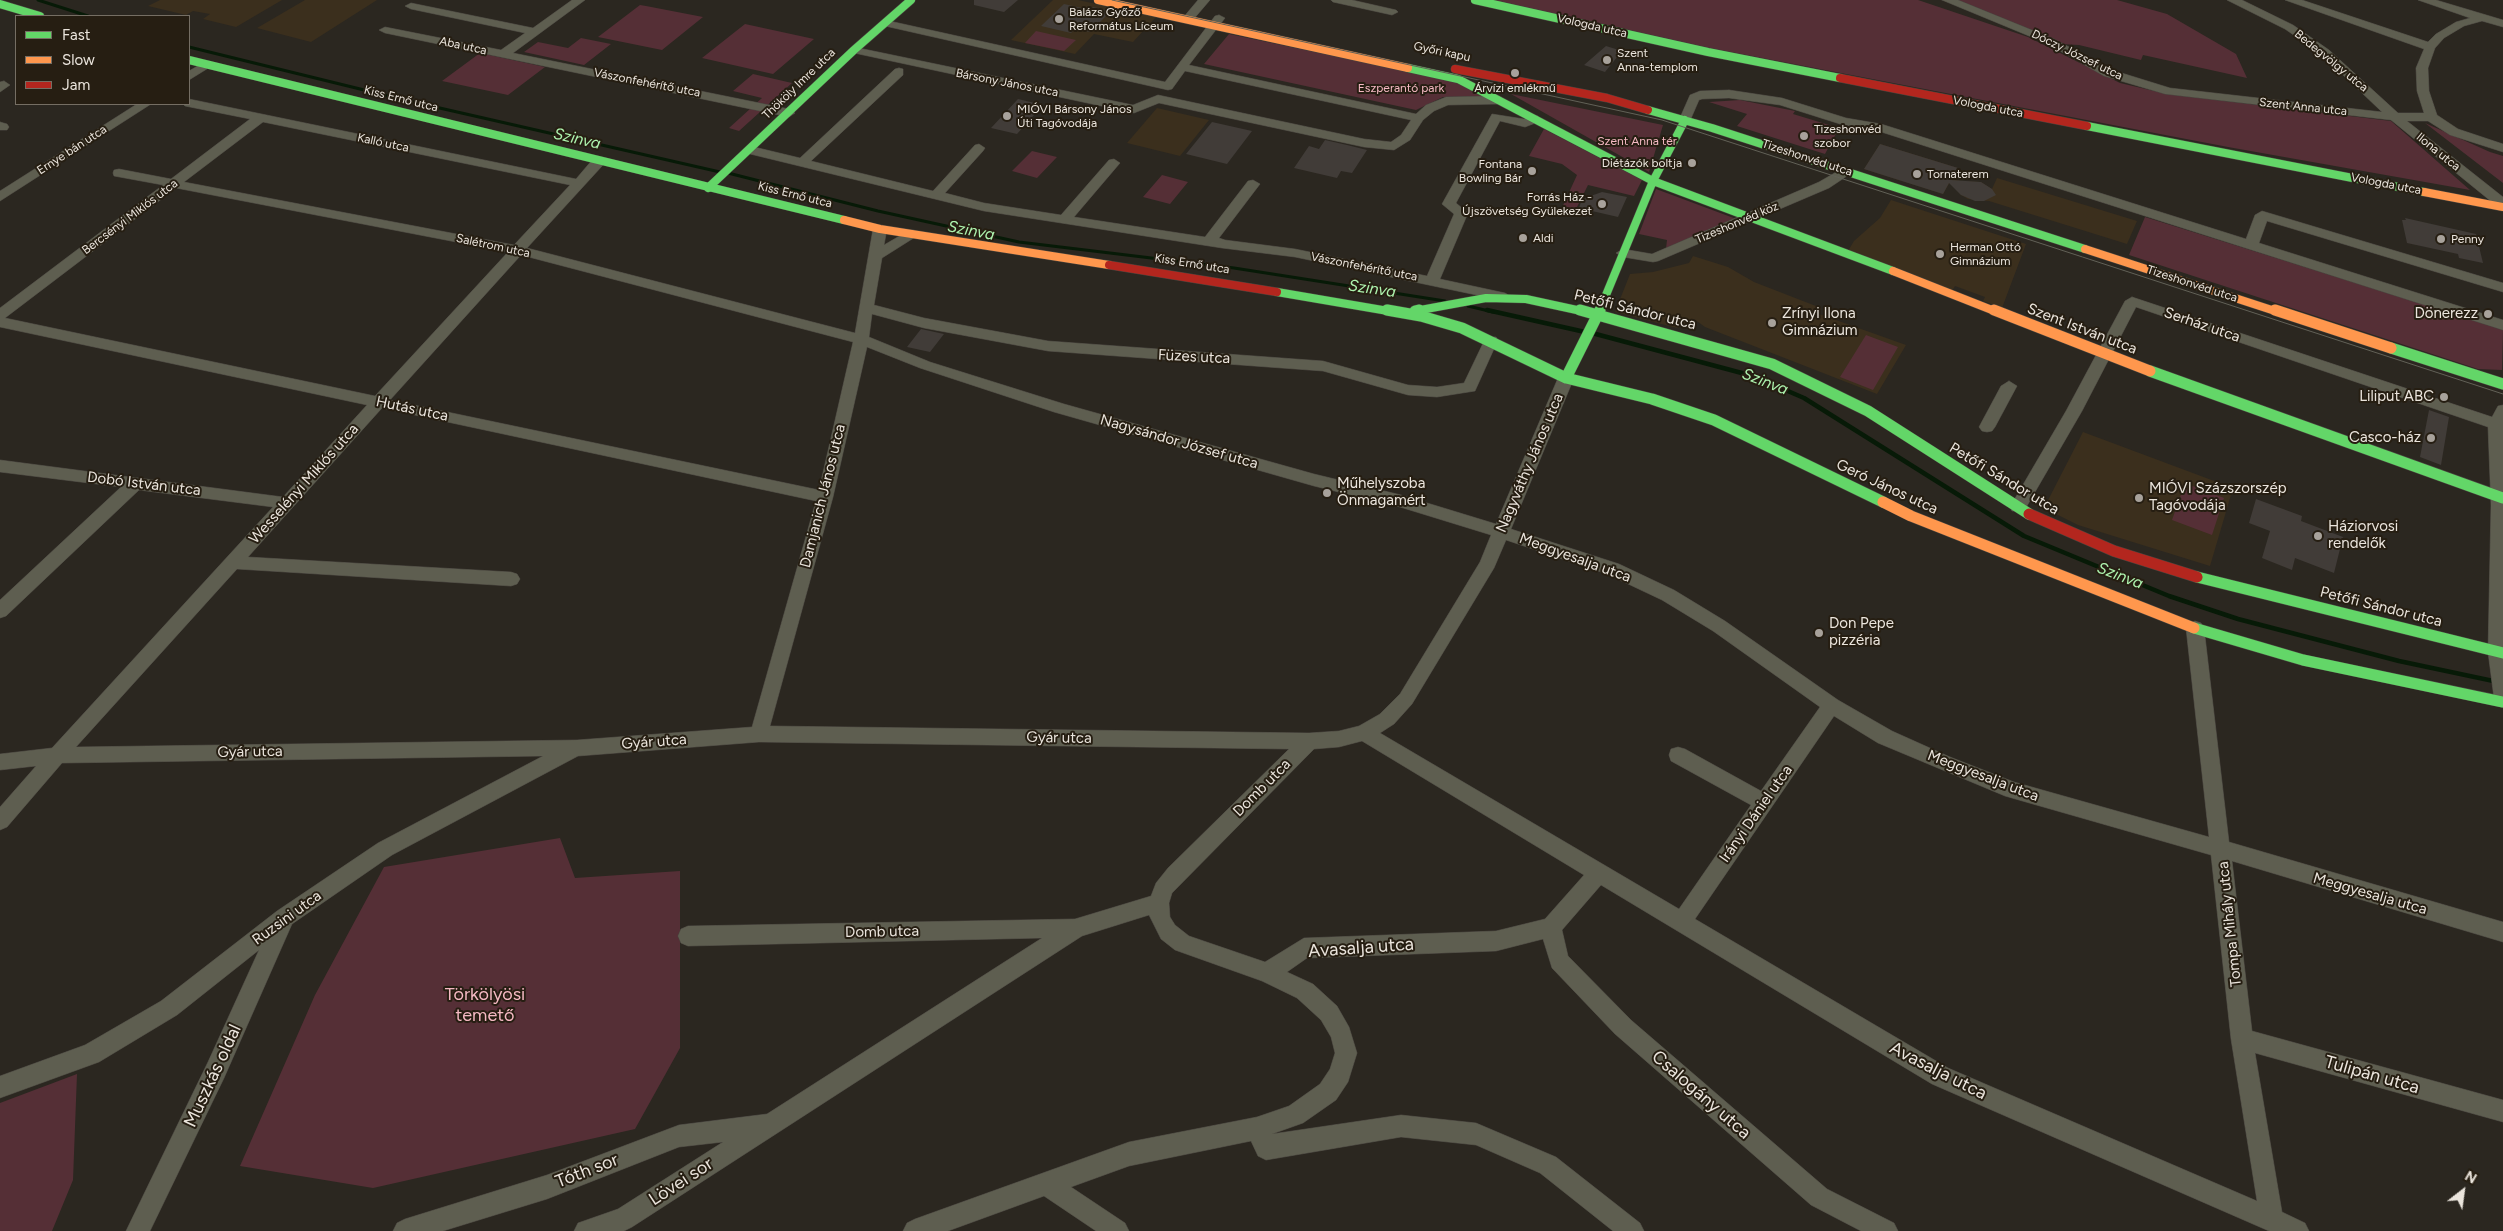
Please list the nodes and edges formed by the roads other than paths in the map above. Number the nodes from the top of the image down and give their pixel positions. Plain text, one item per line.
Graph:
1 (562, 0) edge
2 (911, 0) edge
3 (1098, 0) edge
4 (1136, 0) edge
5 (1204, 0) edge
6 (1337, 0) edge
7 (1475, 0) edge
8 (1948, 0) edge
9 (2233, 0) edge
10 (2291, 0) edge
11 (2424, 0) edge
12 (577, 1) edge
13 (0, 4) edge
14 (2448, 4) edge
15 (411, 6) dead end
16 (1392, 12) dead end
17 (37, 15) edge
18 (1190, 16) junction
19 (2481, 18) junction
20 (1216, 22) junction
21 (885, 24) junction
22 (2503, 24) edge
23 (385, 30) dead end
24 (535, 32) junction
25 (2430, 47) junction
26 (854, 50) junction
27 (504, 54) junction
28 (190, 60) edge
29 (206, 65) junction
30 (1182, 67) junction
31 (899, 72) dead end
32 (190, 75) edge
33 (1168, 86) junction
34 (2211, 96) joint
35 (1158, 99) junction
36 (1499, 100) junction
37 (190, 103) edge
38 (143, 105) edge
39 (789, 113) junction
40 (2395, 117) junction
41 (260, 118) junction
42 (1418, 118) junction
43 (1534, 118) junction
44 (2431, 118) junction
45 (1685, 120) junction
46 (979, 148) dead end
47 (2503, 148) edge
48 (750, 150) junction
49 (598, 162) junction
50 (802, 163) junction
51 (1114, 163) dead end
52 (1845, 171) junction
53 (120, 173) dead end
54 (1652, 181) junction
55 (174, 183) junction
56 (578, 183) junction
57 (1253, 184) dead end
58 (0, 185) edge
59 (2482, 187) junction
60 (14, 188) junction
61 (708, 188) junction
62 (935, 196) junction
63 (0, 197) edge
64 (2464, 200) junction
65 (2503, 206) edge
66 (1750, 218) junction
67 (1062, 220) junction
68 (880, 229) junction
69 (913, 234) junction
70 (1222, 244) junction
71 (2251, 245) junction
72 (518, 250) junction
73 (1623, 253) junction
74 (875, 256) junction
75 (1432, 281) junction
76 (2503, 288) edge
77 (1505, 297) junction
78 (1486, 298) joint
79 (867, 308) junction
80 (1403, 312) junction
81 (0, 315) edge
82 (1596, 318) junction
83 (0, 322) edge
84 (2503, 325) edge
85 (861, 339) junction
86 (1491, 340) junction
87 (2104, 355) junction
88 (1566, 378) junction
89 (2503, 384) edge
90 (2009, 386) dead end
91 (379, 402) junction
92 (2500, 417) edge
93 (1987, 427) dead end
94 (0, 466) edge
95 (136, 483) junction
96 (825, 497) junction
97 (2501, 497) edge
98 (287, 503) junction
99 (2018, 507) junction
100 (1501, 532) junction
101 (233, 562) junction
102 (511, 579) dead end
103 (0, 611) edge
104 (2195, 628) junction
105 (2500, 652) edge
106 (2503, 700) edge
107 (1831, 705) junction
108 (1364, 733) junction
109 (759, 734) junction
110 (1309, 741) junction
111 (577, 748) joint
112 (57, 755) junction
113 (1678, 755) dead end
114 (3, 758) edge
115 (537, 758) junction
116 (1764, 802) junction
117 (0, 821) edge
118 (2222, 849) junction
119 (1598, 874) junction
120 (1159, 903) junction
121 (284, 918) junction
122 (1681, 923) junction
123 (1551, 927) junction
124 (1076, 928) junction
125 (2503, 932) edge
126 (688, 936) dead end
127 (1267, 973) junction
128 (2242, 1039) junction
129 (0, 1087) edge
130 (2503, 1112) edge
131 (772, 1124) junction
132 (1257, 1128) junction
133 (1044, 1183) junction
134 (2270, 1218) junction
135 (138, 1231) edge
136 (405, 1231) edge
137 (586, 1231) edge
138 (915, 1231) edge
139 (1117, 1231) edge
140 (1632, 1231) edge
141 (1886, 1231) edge
142 (2297, 1231) edge

1 - 12 street, Aba utca
2 - 21 street, Thököly Imre utca
3 - 18 street, Győri kapu
4 - 18 street, Győri kapu
5 - 18 street
6 - 16 street
7 - 64 street, Vologda utca
8 - 34 street, Dóczy József utca
9 - 40 street, Bedegvölgy utca
10 - 25 street
11 - 14 street
12 - 24 street, Aba utca
13 - 17 street
14 - 19 street
15 - 24 street, Aba utca
18 - 20 street, Győri kapu
19 - 22 street
19 - 25 street
20 - 30 street, Bársony János utca
20 - 36 street, Győri kapu
20 - 45 street, Győri kapu
21 - 26 street, Thököly Imre utca
21 - 33 street
23 - 27 street, Aba utca
24 - 27 street, Aba utca
25 - 44 street
26 - 35 street, Bársony János utca
26 - 39 street, Thököly Imre utca
27 - 39 street, Vászonfehérítő utca
28 - 29 street, Kiss Ernő utca
29 - 32 street
29 - 49 street, Kiss Ernő utca
30 - 33 street, Bársony János utca
30 - 42 street
31 - 50 street
33 - 35 street, Bársony János utca
34 - 40 street, Szent Anna utca
35 - 42 street
36 - 42 street
36 - 43 street
37 - 41 street, Kalló utca
38 - 60 street, Ernye bán utca
39 - 48 street, Thököly Imre utca
40 - 44 street, Szent Anna utca
40 - 59 street, Ilona utca
41 - 55 street, Bercsényi Miklós utca
41 - 56 street, Kalló utca
43 - 54 street
43 - 75 street
44 - 47 street
45 - 52 street, Tizeshonvéd utca
45 - 54 street, Nagyváthy János utca
45 - 71 street
46 - 62 street
48 - 50 street, Vászonfehérítő utca
48 - 61 street, Thököly Imre utca
49 - 56 street, Wesselényi Miklós utca
49 - 61 street, Kiss Ernő utca
50 - 62 street, Vászonfehérítő utca
51 - 67 street
52 - 66 street, Tizeshonvéd köz
52 - 89 street, Tizeshonvéd utca
53 - 55 street, Salétrom utca
54 - 66 street, Szent István utca
54 - 73 street, Nagyváthy János utca
55 - 72 street, Salétrom utca
55 - 81 street, Bercsényi Miklós utca
56 - 72 street, Wesselényi Miklós utca
57 - 70 street
58 - 60 street
59 - 64 street
59 - 65 street, Ilona utca
60 - 63 street, Ernye bán utca
61 - 68 street, Kiss Ernő utca
62 - 67 street, Vászonfehérítő utca
64 - 65 street, Vologda utca
66 - 73 street, Tizeshonvéd köz
66 - 87 street, Szent István utca
67 - 70 street, Vászonfehérítő utca
68 - 69 street, Kiss Ernő utca
68 - 74 street, Damjanich János utca
69 - 74 street
69 - 80 street, Kiss Ernő utca
70 - 75 street, Vászonfehérítő utca
71 - 76 street
71 - 84 street
72 - 85 street, Salétrom utca
72 - 91 street, Wesselényi Miklós utca
73 - 82 street, Nagyváthy János utca
74 - 79 street, Damjanich János utca
75 - 77 street, Vászonfehérítő utca
77 - 78 street, Petőfi Sándor utca
77 - 82 street, Petőfi Sándor utca
78 - 80 street, Kiss Ernő utca
79 - 85 street, Damjanich János utca
79 - 86 street, Füzes utca
80 - 86 street, Kiss Ernő utca
82 - 88 street, Nagyváthy János utca
82 - 99 street, Petőfi Sándor utca
83 - 91 street, Hutás utca
85 - 96 street, Damjanich János utca
85 - 100 street, Nagysándor József utca
86 - 88 street, Kiss Ernő utca
87 - 92 street, Serház utca
87 - 97 street, Szent István utca
87 - 99 street, Serház utca
88 - 100 street, Nagyváthy János utca
88 - 104 street, Geró János utca
90 - 93 street
91 - 96 street, Hutás utca
91 - 98 street, Wesselényi Miklós utca
92 - 97 street
94 - 95 street, Dobó István utca
95 - 98 street, Dobó István utca
95 - 103 street
96 - 109 street, Damjanich János utca
97 - 105 street
98 - 101 street, Wesselényi Miklós utca
99 - 105 street, Petőfi Sándor utca
100 - 107 street, Meggyesalja utca
100 - 108 street, Nagyváthy János utca
101 - 102 street, Wesselényi Miklós utca
101 - 112 street, Wesselényi Miklós utca
104 - 106 street
104 - 118 street, Tompa Mihály utca
105 - 106 street
107 - 116 street, Irányi Dániel utca
107 - 118 street, Meggyesalja utca
108 - 110 street, Nagyváthy János utca
108 - 119 street, Avasalja utca
109 - 110 street, Gyár utca
109 - 111 street, Gyár utca
110 - 120 street, Domb utca
111 - 115 street, Ruzsini utca
112 - 114 street, Gyár utca
112 - 115 street, Gyár utca
112 - 117 street, Wesselényi Miklós utca
113 - 116 street
115 - 121 street, Ruzsini utca
116 - 122 street, Irányi Dániel utca
118 - 125 street, Meggyesalja utca
118 - 128 street, Tompa Mihály utca
119 - 122 street, Avasalja utca
119 - 123 street
120 - 124 street, Domb utca
120 - 127 street
121 - 129 street, Ruzsini utca
121 - 135 street, Muszkás oldal
122 - 134 street, Avasalja utca
123 - 127 street, Avasalja utca
123 - 141 street, Csalogány utca
124 - 126 street, Domb utca
124 - 131 street, Domb utca
127 - 132 street
128 - 130 street, Tulipán utca
128 - 134 street, Tompa Mihály utca
131 - 136 street, Tóth sor
131 - 137 street, Lövei sor
132 - 133 street
132 - 140 street
133 - 138 street
133 - 139 street
134 - 142 street, Avasalja utca

